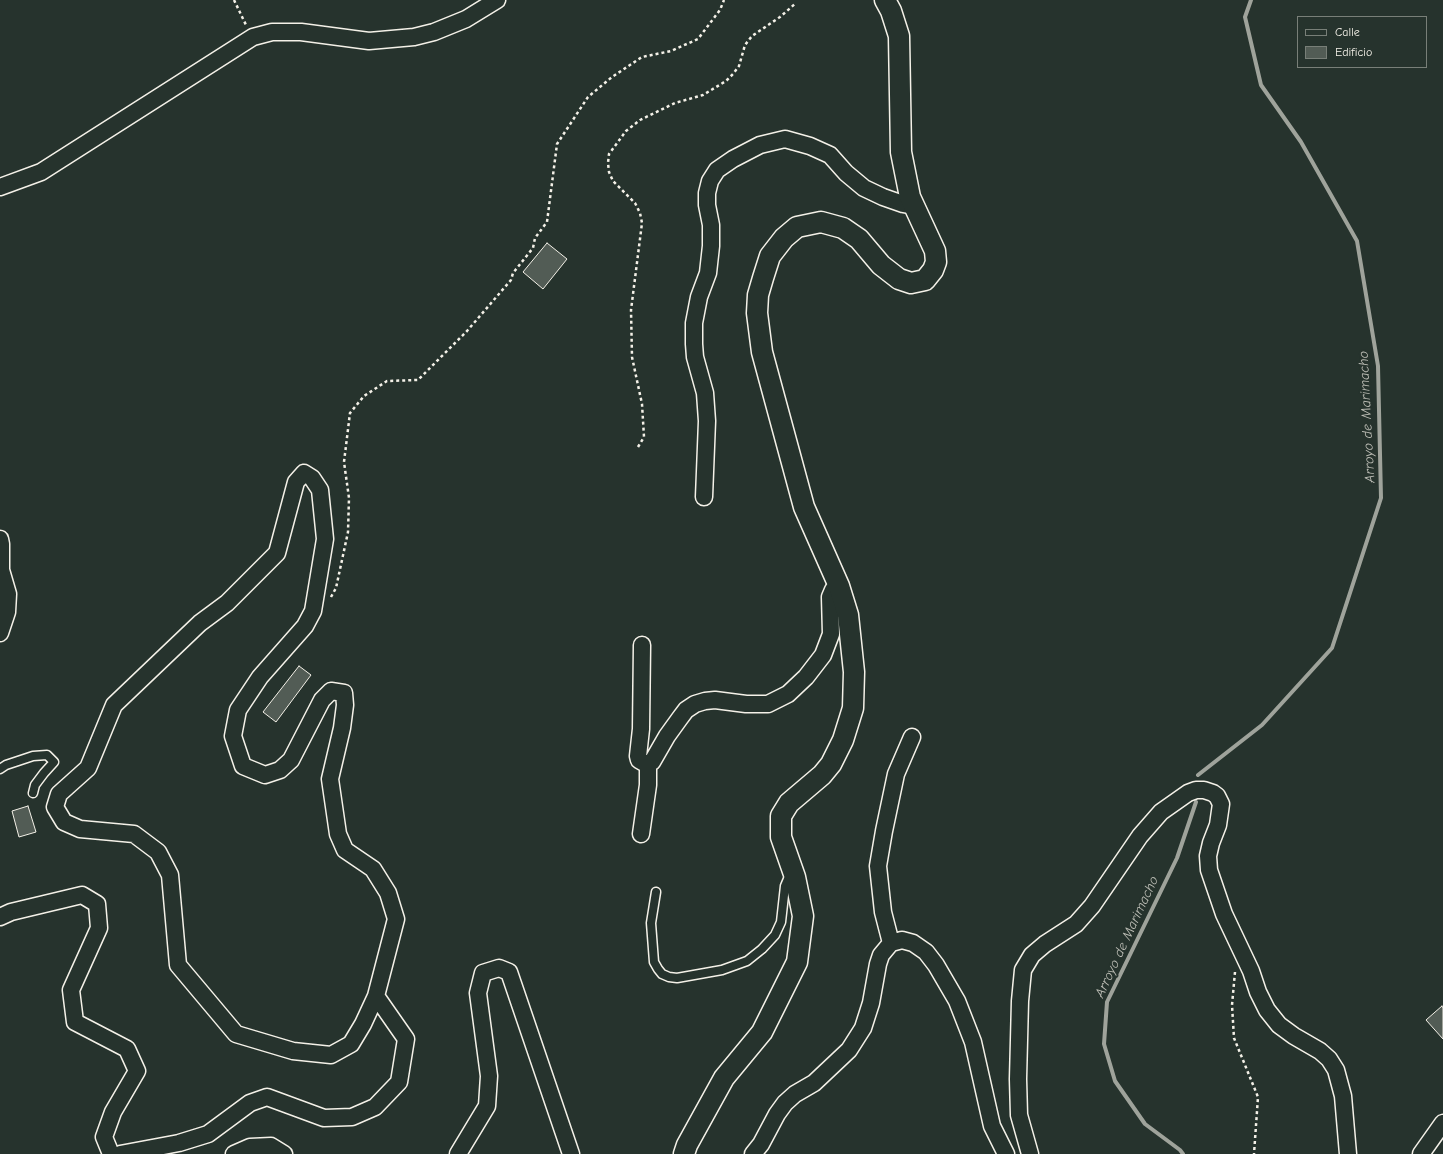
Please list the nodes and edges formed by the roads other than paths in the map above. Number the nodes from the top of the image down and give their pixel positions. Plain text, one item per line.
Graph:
1 (497, 0) edge
2 (885, 0) edge
3 (0, 187) edge
4 (914, 206) junction
5 (704, 496) dead end
6 (0, 539) edge
7 (839, 586) junction
8 (0, 633) edge
9 (642, 645) dead end
10 (912, 737) dead end
11 (648, 764) junction
12 (0, 769) edge
13 (33, 792) dead end
14 (641, 834) dead end
15 (795, 877) junction
16 (656, 892) dead end
17 (0, 917) edge
18 (891, 943) junction
19 (376, 996) junction
20 (1443, 1123) edge
21 (275, 1151) edge
22 (111, 1154) edge
23 (120, 1154) edge
24 (234, 1154) edge
25 (458, 1154) edge
26 (571, 1154) edge
27 (684, 1154) edge
28 (753, 1154) edge
29 (1006, 1154) edge
30 (1030, 1154) edge
31 (1348, 1154) edge
32 (1421, 1154) edge

1 - 3 street
2 - 4 street
4 - 5 street
4 - 7 street
6 - 8 street
7 - 11 street
7 - 15 street
9 - 11 street
10 - 18 street
11 - 14 street
12 - 13 lane
15 - 16 lane
15 - 27 street
17 - 22 street
18 - 28 street
18 - 29 street
19 - 19 street
19 - 23 street
20 - 32 street
21 - 24 street
25 - 26 street
30 - 31 street

